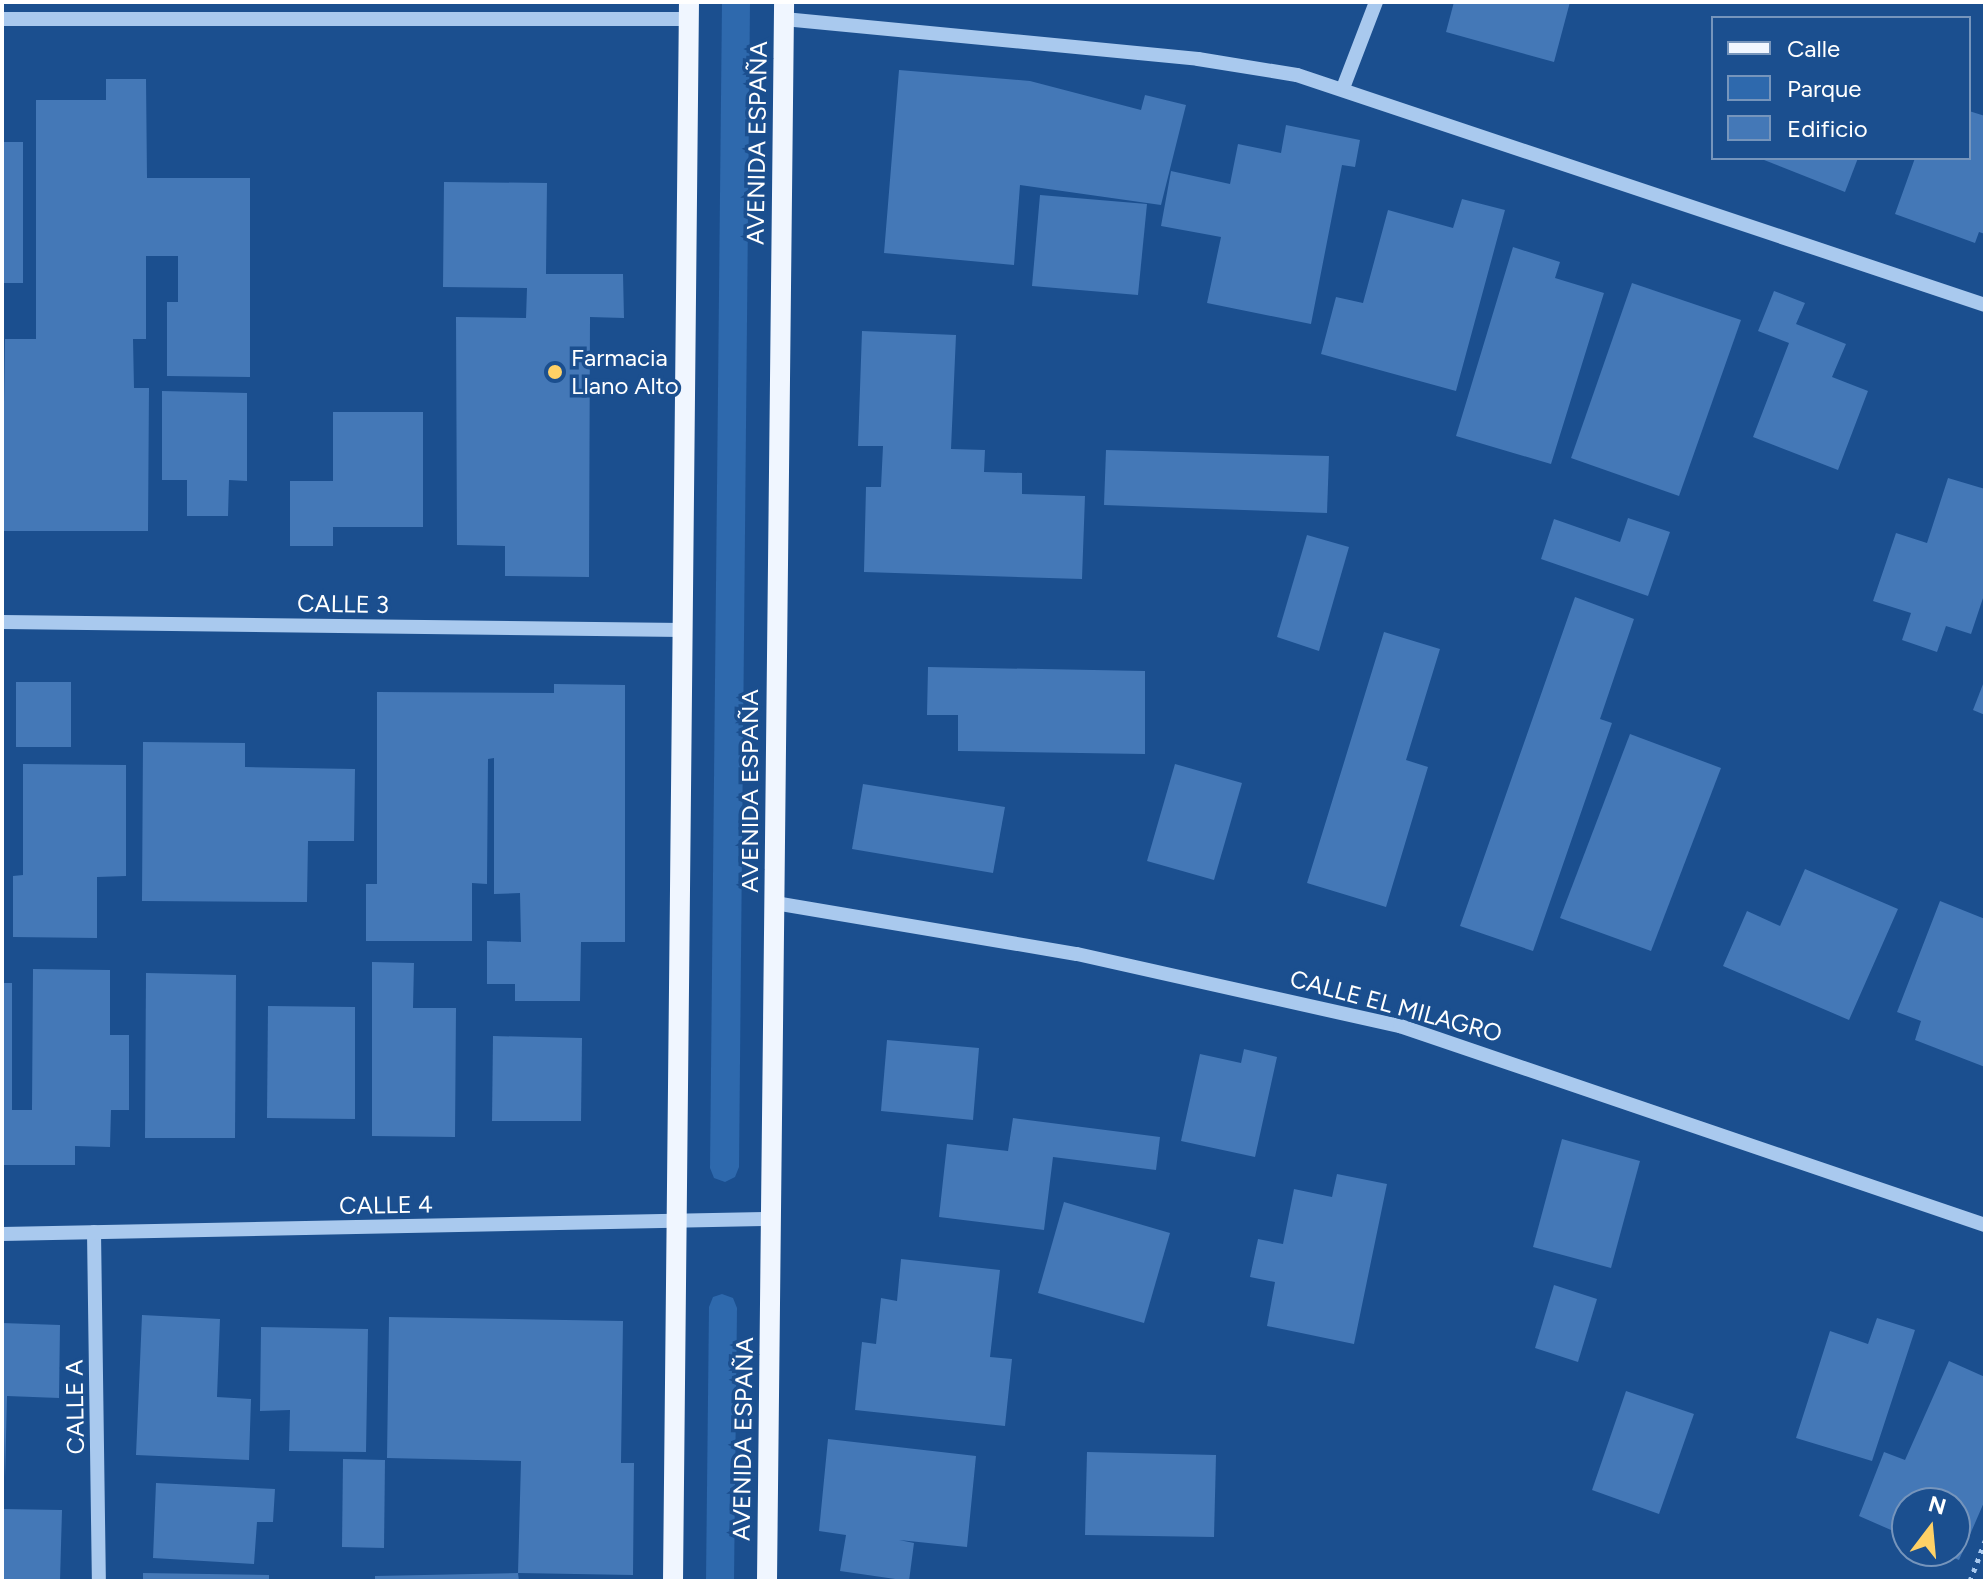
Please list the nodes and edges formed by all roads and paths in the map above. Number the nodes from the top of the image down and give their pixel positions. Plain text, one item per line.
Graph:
1 (1376, 2) edge
2 (689, 10) edge
3 (784, 10) edge
4 (2, 19) edge
5 (1343, 88) junction
6 (1985, 305) edge
7 (2, 622) edge
8 (683, 630) junction
9 (775, 903) junction
10 (771, 1219) junction
11 (676, 1221) junction
12 (1985, 1225) edge
13 (94, 1232) junction
14 (2, 1234) edge
15 (1985, 1541) edge
16 (99, 1581) edge
17 (673, 1581) edge
18 (767, 1581) edge
19 (1970, 1581) edge

1 - 5 street
2 - 4 street
2 - 8 main road
3 - 5 street
3 - 9 main road, AVENIDA ESPAÑA
5 - 6 street
7 - 8 street, CALLE 3
8 - 11 main road
9 - 10 main road, AVENIDA ESPAÑA
9 - 12 street, CALLE EL MILAGRO
10 - 11 street, CALLE 4
10 - 18 main road, AVENIDA ESPAÑA
11 - 13 street, CALLE 4
11 - 17 main road
13 - 14 street, CALLE 4
13 - 16 street, CALLE A
15 - 19 path

